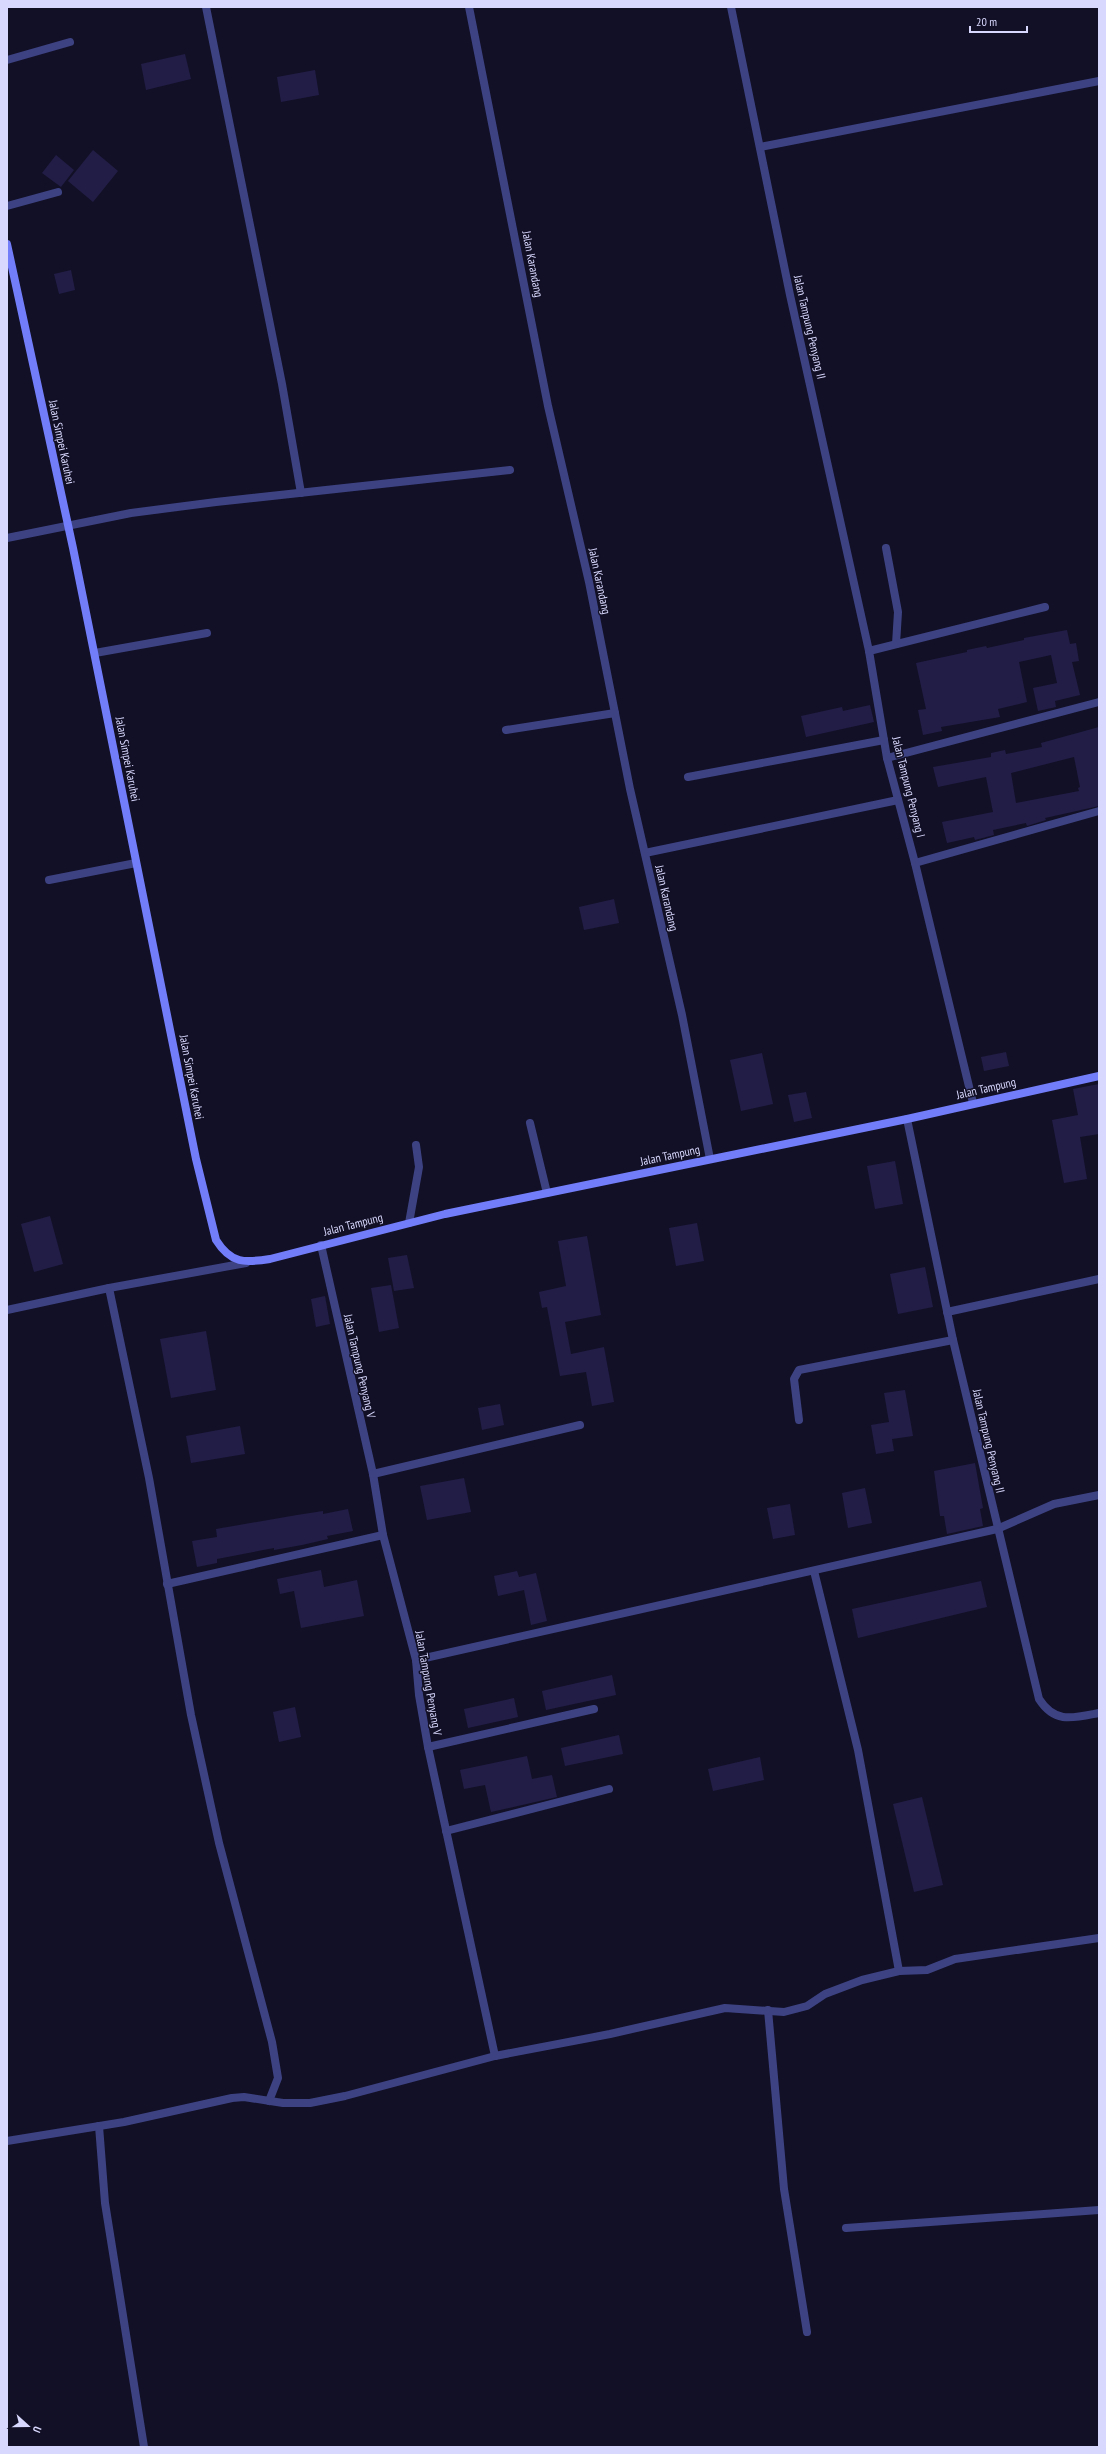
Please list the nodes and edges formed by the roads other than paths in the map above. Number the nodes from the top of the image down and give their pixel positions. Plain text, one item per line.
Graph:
1 (206, 7) edge
2 (470, 7) edge
3 (731, 7) edge
4 (70, 42) dead end
5 (7, 60) edge
6 (1099, 81) edge
7 (760, 147) junction
8 (58, 192) dead end
9 (7, 206) edge
10 (7, 244) edge
11 (510, 470) dead end
12 (301, 493) junction
13 (68, 525) junction
14 (7, 538) edge
15 (886, 548) dead end
16 (1045, 607) dead end
17 (207, 632) dead end
18 (896, 644) junction
19 (869, 651) junction
20 (95, 653) junction
21 (1099, 702) edge
22 (615, 713) junction
23 (506, 730) dead end
24 (884, 740) junction
25 (887, 758) junction
26 (688, 777) dead end
27 (898, 800) junction
28 (1099, 811) edge
29 (645, 853) junction
30 (136, 863) junction
31 (915, 863) junction
32 (49, 880) dead end
33 (1099, 1076) edge
34 (973, 1103) junction
35 (907, 1119) junction
36 (530, 1123) dead end
37 (416, 1145) dead end
38 (710, 1159) junction
39 (547, 1193) junction
40 (409, 1223) junction
41 (321, 1245) junction
42 (246, 1263) junction
43 (1099, 1279) edge
44 (109, 1288) junction
45 (7, 1310) edge
46 (947, 1312) junction
47 (952, 1340) junction
48 (799, 1420) dead end
49 (580, 1425) dead end
50 (373, 1474) junction
51 (1099, 1495) edge
52 (997, 1529) junction
53 (383, 1535) junction
54 (814, 1571) junction
55 (167, 1584) junction
56 (416, 1660) junction
57 (594, 1709) dead end
58 (1099, 1713) edge
59 (428, 1747) junction
60 (609, 1789) dead end
61 (446, 1831) junction
62 (1099, 1938) edge
63 (899, 1971) junction
64 (768, 2010) junction
65 (496, 2056) junction
66 (269, 2101) junction
67 (99, 2126) junction
68 (7, 2142) edge
69 (1099, 2210) edge
70 (846, 2228) dead end
71 (807, 2332) dead end
72 (144, 2447) edge

1 - 12 street
2 - 22 street, Jalan Karandang
3 - 7 street, Jalan Tampung Penyang II
4 - 5 street
6 - 7 street
7 - 19 street, Jalan Tampung Penyang II
8 - 9 street
10 - 13 main road, Jalan Simpei Karuhei
11 - 12 street
12 - 13 street
13 - 14 street
13 - 20 main road, Jalan Simpei Karuhei
15 - 18 street
16 - 18 street
17 - 20 street
18 - 19 street
19 - 24 street, Jalan Tampung Penyang I
20 - 30 main road, Jalan Simpei Karuhei
21 - 25 street
22 - 23 street
22 - 29 street, Jalan Karandang
24 - 25 street, Jalan Tampung Penyang I
24 - 26 street
25 - 27 street, Jalan Tampung Penyang I
27 - 29 street
27 - 31 street, Jalan Tampung Penyang I
28 - 31 street
29 - 38 street, Jalan Karandang
30 - 32 street
30 - 42 main road, Jalan Simpei Karuhei
31 - 34 street, Jalan Tampung Penyang I
33 - 34 main road, Jalan Tampung
34 - 35 main road, Jalan Tampung
35 - 38 main road, Jalan Tampung
35 - 46 street, Jalan Tampung Penyang II
36 - 39 street
37 - 40 street
38 - 39 main road, Jalan Tampung
39 - 40 main road, Jalan Tampung
40 - 41 main road, Jalan Tampung
41 - 42 main road, Jalan Tampung
41 - 50 street, Jalan Tampung Penyang V
42 - 44 street
43 - 46 street
44 - 45 street
44 - 55 street
46 - 47 street, Jalan Tampung Penyang II
47 - 48 street
47 - 52 street, Jalan Tampung Penyang II
49 - 50 street
50 - 53 street, Jalan Tampung Penyang V
51 - 52 street
52 - 54 street
52 - 58 street, Jalan Tampung Penyang II
53 - 55 street
53 - 56 street, Jalan Tampung Penyang V
54 - 56 street
54 - 63 street
55 - 66 street
56 - 59 street, Jalan Tampung Penyang V
57 - 59 street
59 - 61 street, Jalan Tampung Penyang V
60 - 61 street
61 - 65 street, Jalan Tampung Penyang V
62 - 63 street
63 - 64 street
64 - 65 street
64 - 71 street
65 - 66 street
66 - 67 street
67 - 68 street
67 - 72 street
69 - 70 street

